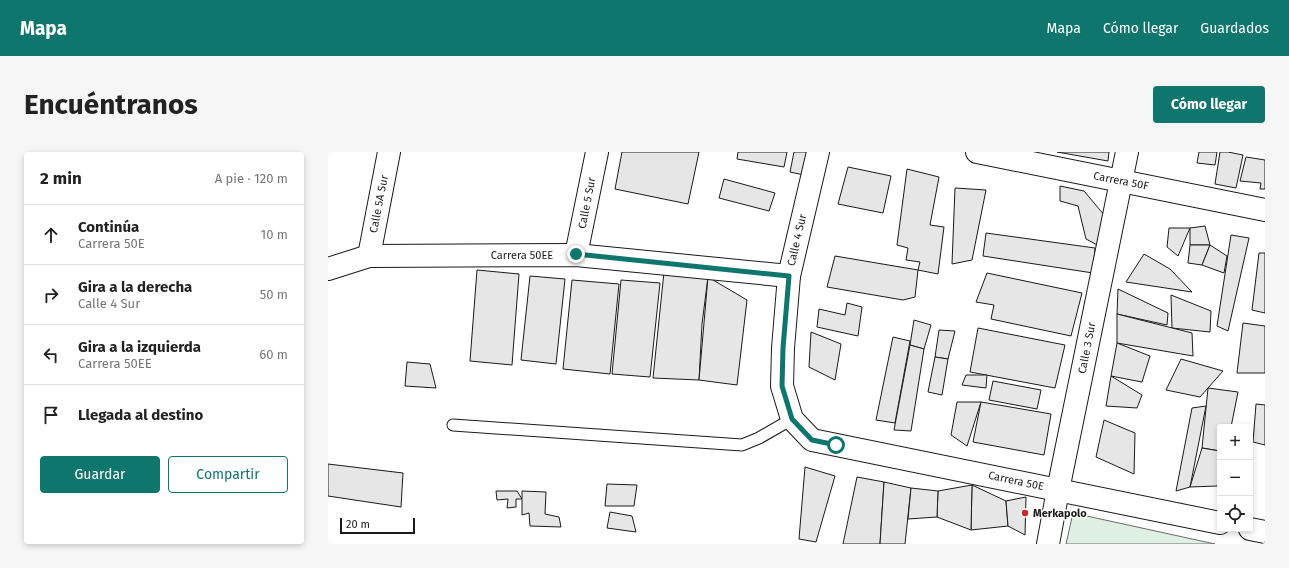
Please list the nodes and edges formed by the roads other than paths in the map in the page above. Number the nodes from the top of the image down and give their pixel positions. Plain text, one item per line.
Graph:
1 (389, 152) edge
2 (597, 152) edge
3 (818, 152) edge
4 (977, 152) edge
5 (1127, 152) edge
6 (1121, 180) junction
7 (1265, 210) edge
8 (576, 254) junction
9 (369, 256) junction
10 (328, 269) edge
11 (789, 276) junction
12 (792, 419) junction
13 (453, 425) dead end
14 (812, 440) joint
15 (1058, 490) junction
16 (1217, 522) edge
17 (1253, 530) edge
18 (1265, 532) edge
19 (1048, 544) edge

1 - 9 street, Calle 5A Sur
2 - 8 street, Calle 5 Sur
3 - 11 street, Calle 4 Sur
4 - 6 street, Carrera 50F
5 - 6 street, Calle 3 Sur
6 - 7 street, Carrera 50F
6 - 15 street, Calle 3 Sur
8 - 9 street, Carrera 50EE
8 - 11 street, Carrera 50EE
9 - 10 street, Carrera 50EE
11 - 12 street, Calle 4 Sur
12 - 13 lane
12 - 14 street, Calle 4 Sur
14 - 15 street, Carrera 50E
15 - 16 street, Carrera 50E
15 - 19 street, Calle 3 Sur
17 - 18 street

